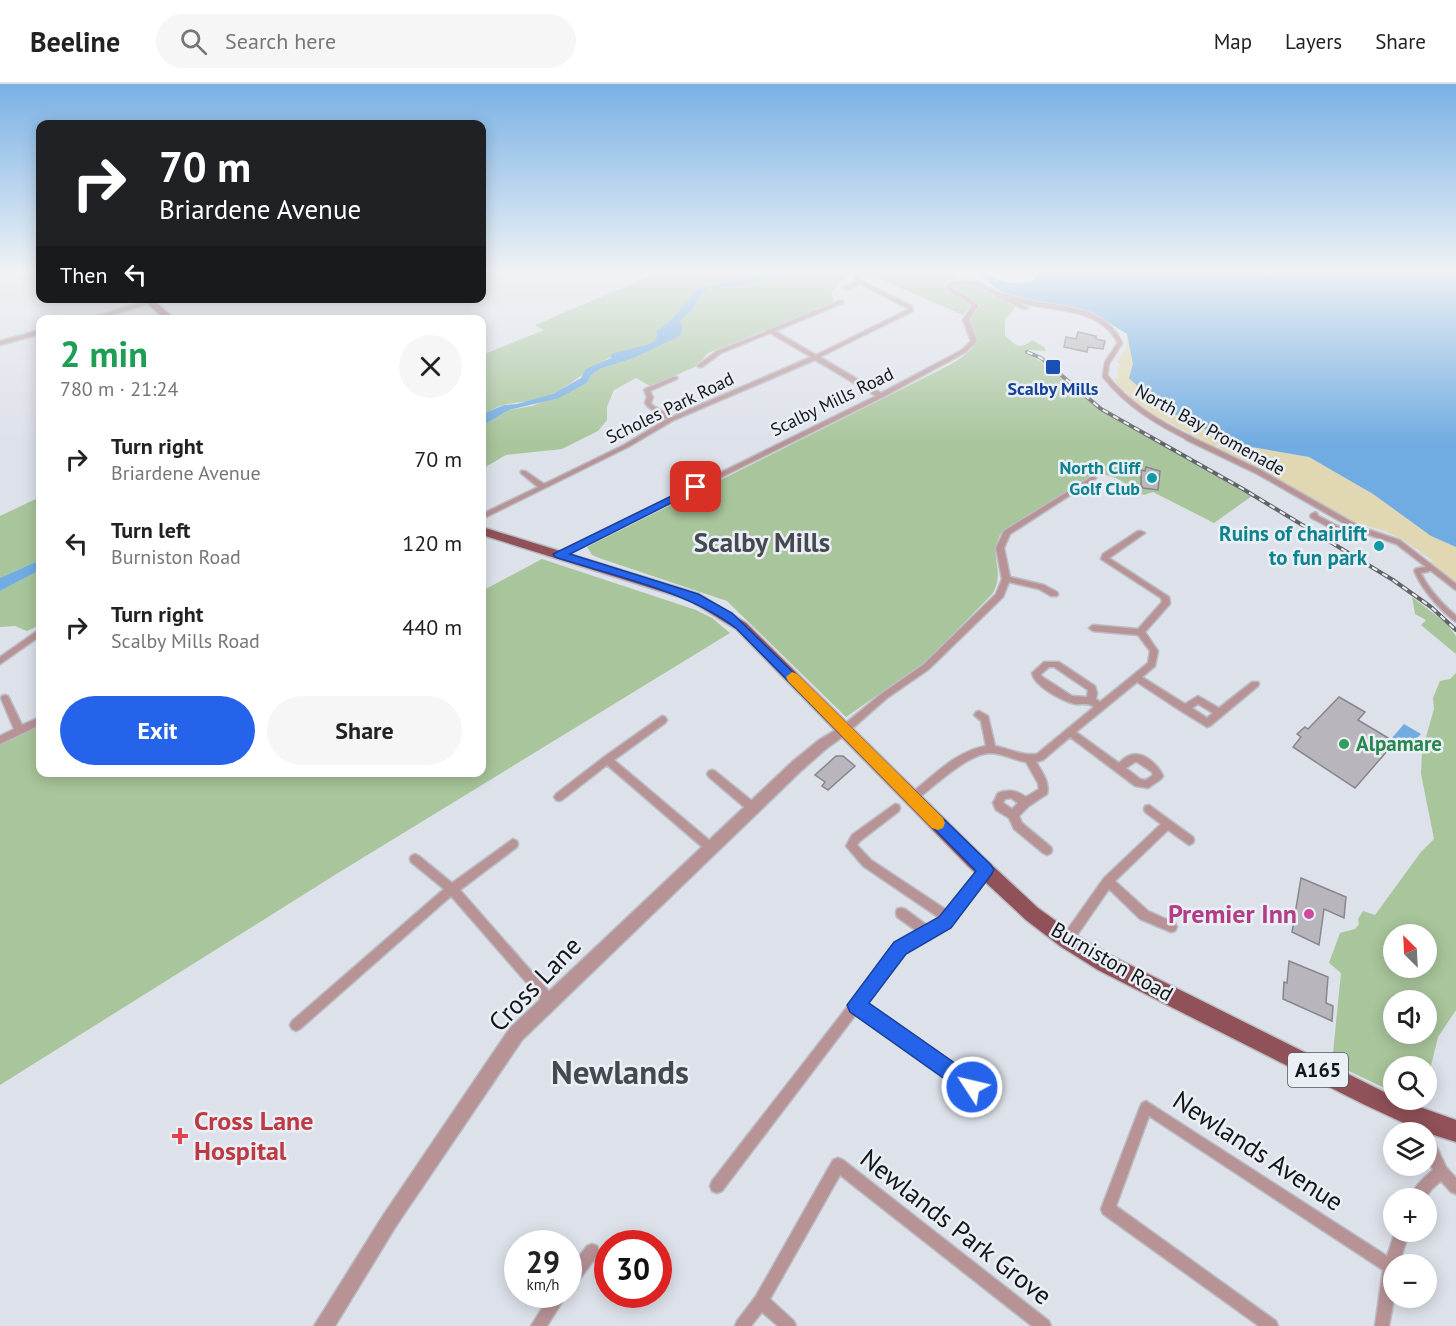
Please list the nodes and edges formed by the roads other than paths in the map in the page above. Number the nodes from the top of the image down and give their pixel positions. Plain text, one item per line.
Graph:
1 (774, 328) edge
2 (875, 328) edge
3 (969, 328) edge
4 (1112, 328) edge
5 (769, 330) junction
6 (36, 333) edge
7 (0, 343) edge
8 (814, 358) junction
9 (700, 366) dead end
10 (675, 378) dead end
11 (881, 396) junction
12 (672, 420) junction
13 (523, 472) dead end
14 (1093, 478) dead end
15 (543, 486) junction
16 (1315, 515) dead end
17 (486, 516) edge
18 (1342, 531) dead end
19 (486, 532) edge
20 (1141, 533) dead end
21 (559, 554) junction
22 (1428, 569) junction
23 (1006, 579) junction
24 (1456, 587) edge
25 (1054, 594) dead end
26 (1456, 619) edge
27 (1093, 628) dead end
28 (1140, 632) junction
29 (36, 635) edge
30 (0, 661) edge
31 (1136, 677) junction
32 (1255, 684) dead end
33 (5, 698) dead end
34 (1091, 700) junction
35 (1101, 707) junction
36 (1184, 709) junction
37 (1219, 713) junction
38 (979, 715) dead end
39 (662, 720) dead end
40 (36, 723) edge
41 (844, 730) junction
42 (20, 731) junction
43 (1071, 733) junction
44 (0, 740) edge
45 (991, 749) junction
46 (607, 760) junction
47 (1030, 760) junction
48 (1119, 768) dead end
49 (712, 774) dead end
50 (559, 797) dead end
51 (912, 798) junction
52 (1025, 803) junction
53 (895, 808) dead end
54 (1149, 808) dead end
55 (754, 809) junction
56 (1013, 815) junction
57 (1168, 824) junction
58 (1189, 840) dead end
59 (513, 844) dead end
60 (712, 849) junction
61 (1047, 850) dead end
62 (415, 859) dead end
63 (986, 870) junction
64 (1108, 881) junction
65 (452, 889) junction
66 (901, 914) dead end
67 (948, 917) junction
68 (1171, 927) dead end
69 (927, 932) junction
70 (1067, 940) junction
71 (550, 1002) junction
72 (856, 1005) junction
73 (296, 1025) dead end
74 (987, 1097) dead end
75 (1407, 1122) edge
76 (1437, 1131) edge
77 (1456, 1131) edge
78 (1437, 1162) edge
79 (1441, 1172) junction
80 (717, 1186) dead end
81 (1456, 1187) edge
82 (1424, 1188) edge
83 (592, 1251) dead end
84 (1383, 1262) edge
85 (582, 1264) edge
86 (761, 1301) junction
87 (550, 1308) edge
88 (1385, 1308) edge
89 (324, 1326) edge
90 (538, 1326) edge
91 (741, 1326) edge
92 (789, 1326) edge
93 (1044, 1326) edge
94 (1271, 1326) edge
95 (1382, 1326) edge

1 - 5 street
2 - 8 street, Scholes Park Road
3 - 11 street, Scalby Mills Road
4 - 22 street, North Bay Promenade
5 - 8 street
5 - 9 street
6 - 7 street
8 - 11 street
8 - 12 street, Scholes Park Road
10 - 12 street
11 - 21 street, Scalby Mills Road
12 - 15 street, Scholes Park Road
13 - 15 street
14 - 23 street
15 - 17 street, Scholes Park Road
16 - 18 street
19 - 21 main road, Burniston Road / A165
20 - 28 street
21 - 41 main road, Burniston Road / A165
22 - 24 street, North Bay Promenade
22 - 26 street
23 - 25 street
23 - 41 street
27 - 28 street
28 - 31 street
29 - 30 street
31 - 35 street
31 - 36 street
32 - 37 street
33 - 42 street
34 - 34 street
34 - 35 street
35 - 43 street
36 - 37 street
36 - 37 street
38 - 45 street
39 - 46 street
40 - 42 street
41 - 51 main road, Burniston Road / A165
41 - 55 street, Cross Lane
42 - 44 street
43 - 47 street
43 - 48 street
45 - 47 street
45 - 51 street
46 - 50 street
46 - 60 street
47 - 52 street
49 - 55 street
51 - 63 main road, Burniston Road / A165
52 - 56 street
52 - 56 street
53 - 67 street
54 - 57 street
55 - 60 street, Cross Lane
56 - 61 street
57 - 58 street
57 - 64 street
59 - 65 street
60 - 71 street, Cross Lane
62 - 65 street
63 - 67 street
63 - 70 main road, Burniston Road / A165
64 - 68 street
64 - 70 street
65 - 71 street
65 - 73 street
66 - 69 street
67 - 69 street
69 - 72 street
70 - 75 main road, Burniston Road / A165
71 - 89 street, Cross Lane
72 - 74 street
72 - 80 street
76 - 77 main road, Burniston Road / A165
78 - 79 street
79 - 81 street
79 - 82 street
83 - 85 street
84 - 94 street, Newlands Avenue
86 - 91 street
86 - 92 street
86 - 93 street, Newlands Park Grove
87 - 90 street
88 - 95 street

